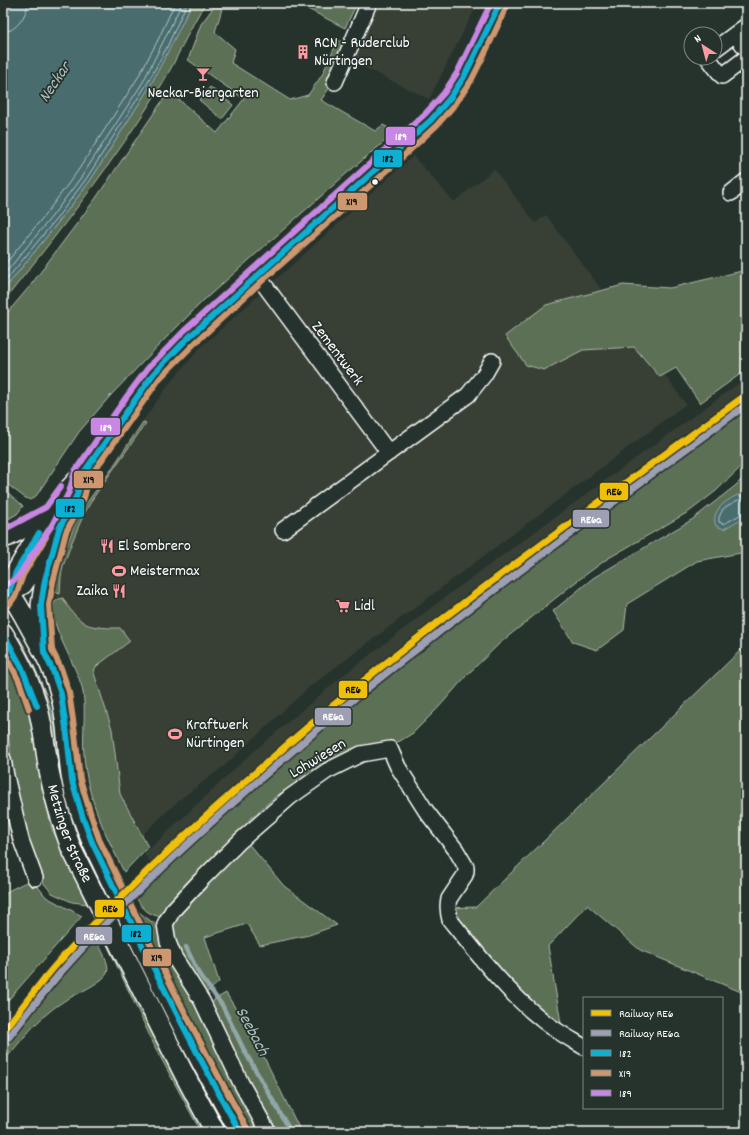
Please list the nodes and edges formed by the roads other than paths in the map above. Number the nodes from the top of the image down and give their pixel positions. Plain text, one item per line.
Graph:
1 (368, 3) edge
2 (500, 3) edge
3 (741, 30) edge
4 (723, 43) edge
5 (746, 49) edge
6 (746, 58) edge
7 (714, 66) edge
8 (335, 82) dead end
9 (746, 181) edge
10 (731, 193) dead end
11 (257, 275) junction
12 (492, 361) dead end
13 (389, 453) junction
14 (55, 521) junction
15 (283, 530) dead end
16 (3, 538) edge
17 (10, 590) edge
18 (3, 633) edge
19 (44, 652) junction
20 (3, 759) edge
21 (36, 878) dead end
22 (583, 1047) edge
23 (215, 1132) edge
24 (240, 1132) edge
25 (268, 1132) edge

1 - 8 street
2 - 11 main road
3 - 4 street
3 - 5 street
6 - 7 street
9 - 10 street
11 - 13 street, Zementwerk
11 - 14 main road
12 - 13 street
13 - 15 street
14 - 16 main road
14 - 17 main road
14 - 19 main road
17 - 19 main road, Metzinger Straße
18 - 23 main road, Metzinger Straße
19 - 24 main road, Metzinger Straße
20 - 21 street
22 - 25 street, Lohwiesen

